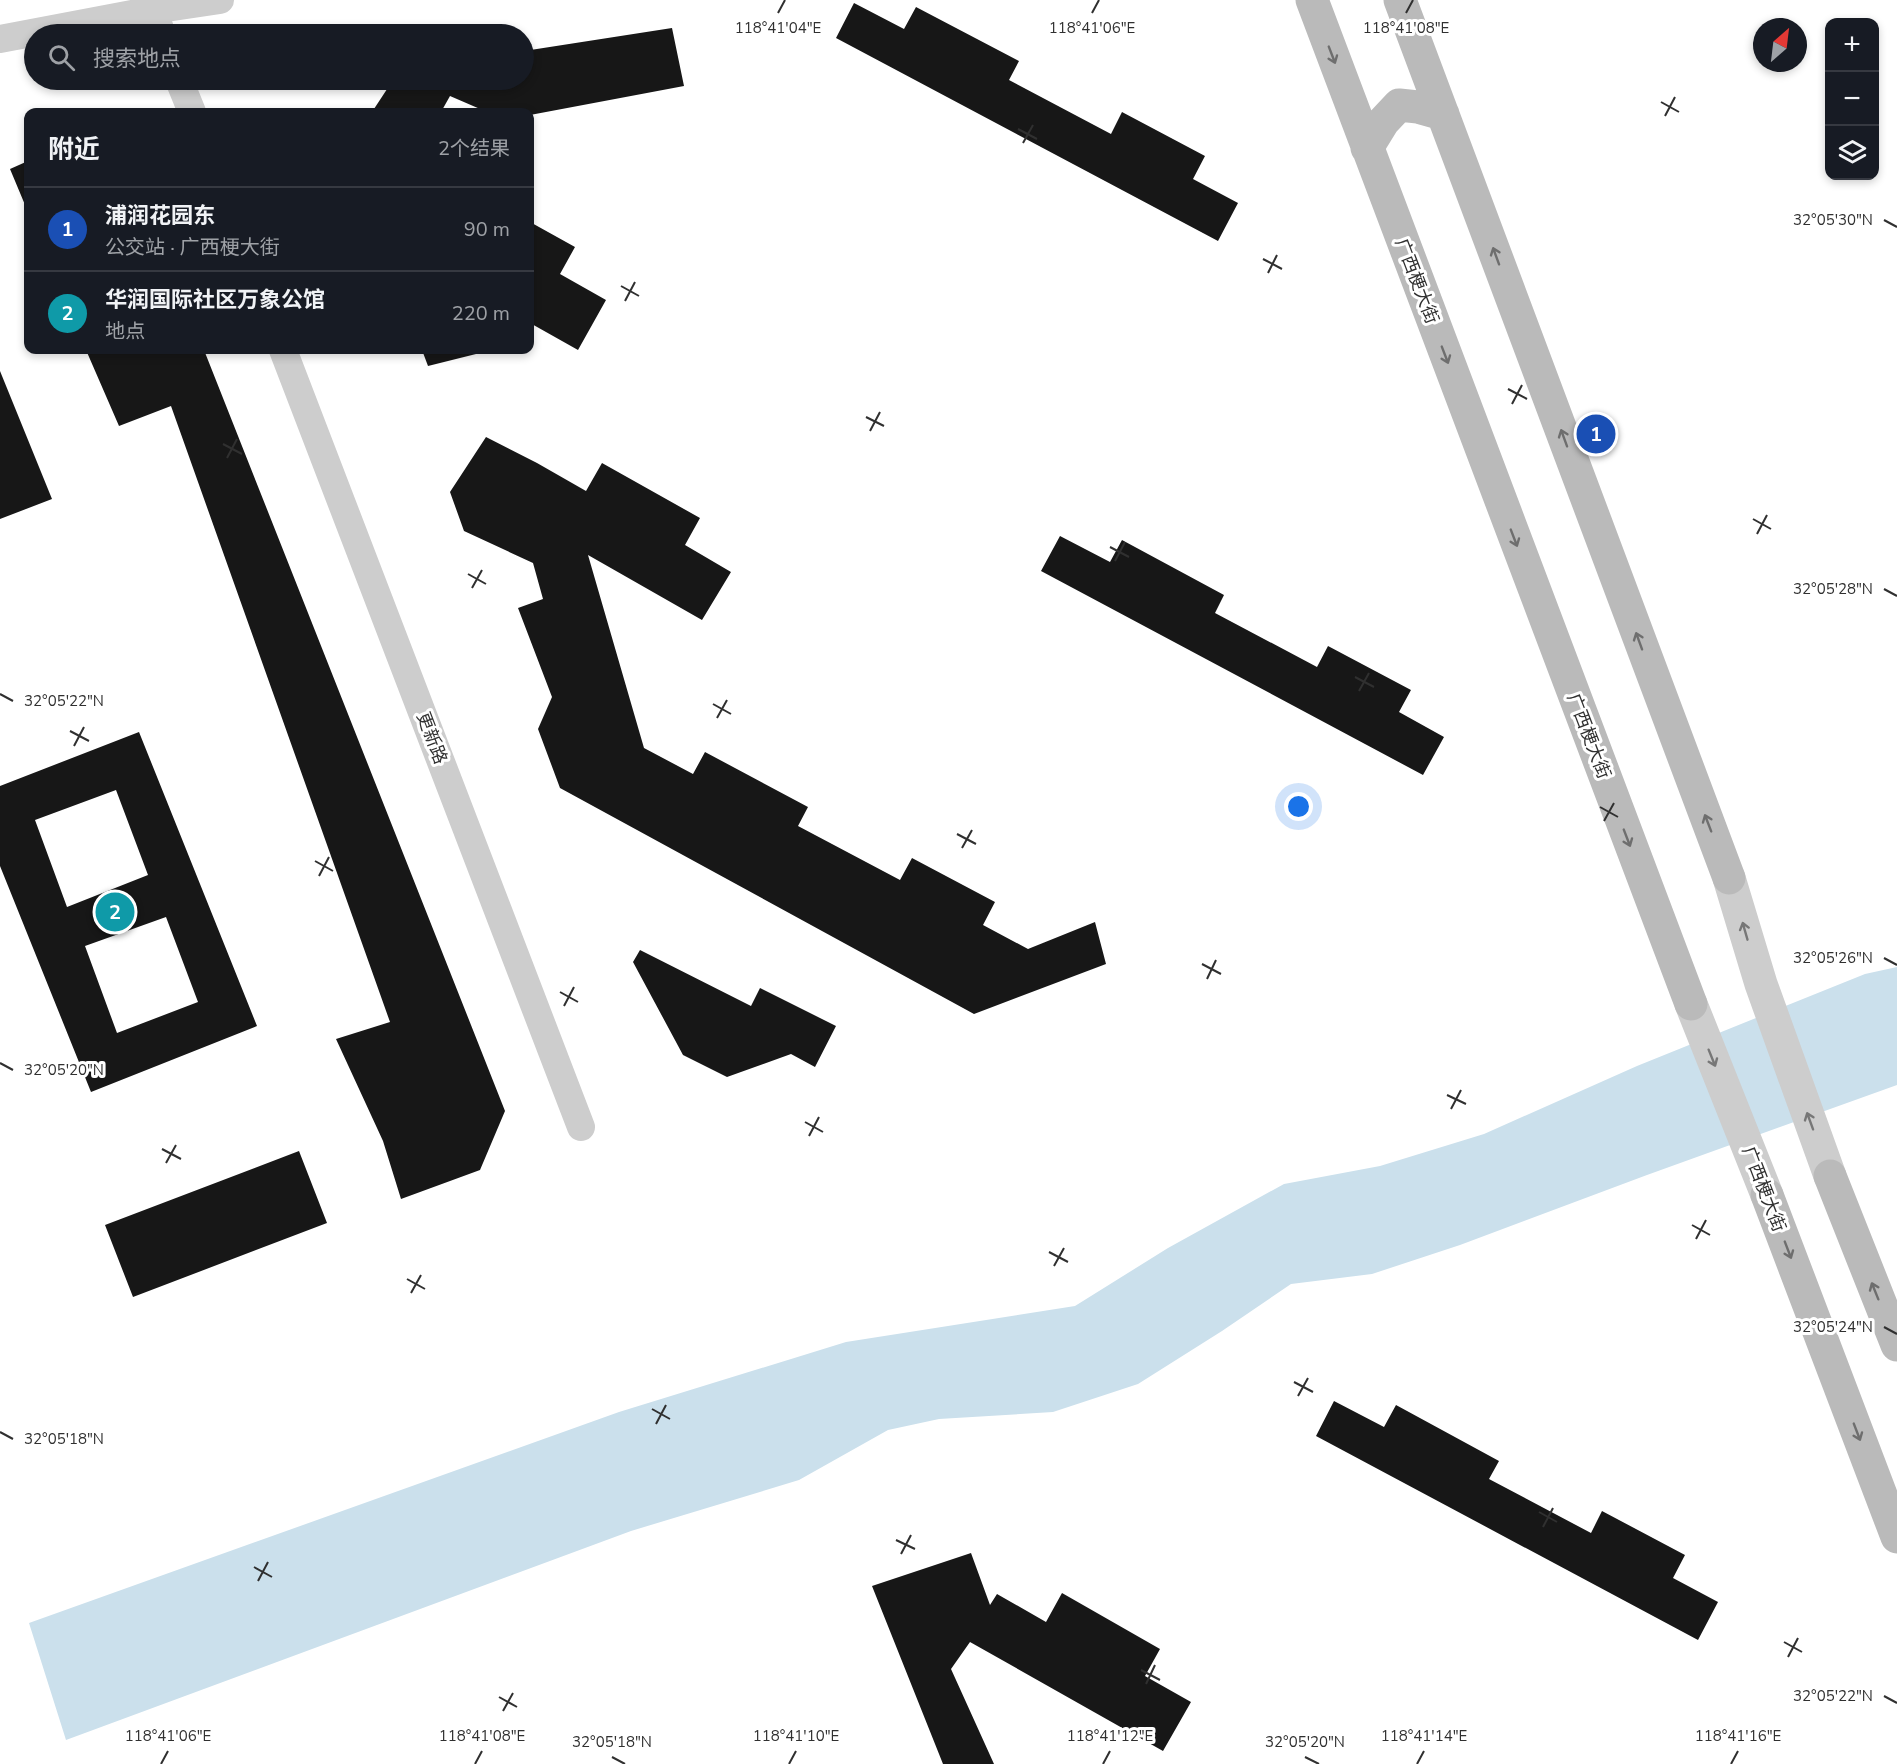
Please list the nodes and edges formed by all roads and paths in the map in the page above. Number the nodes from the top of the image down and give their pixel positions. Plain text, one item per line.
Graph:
1 (220, 0) edge
2 (1312, 0) edge
3 (1400, 0) edge
4 (154, 15) edge
5 (96, 24) edge
6 (24, 35) edge
7 (0, 39) edge
8 (183, 90) edge
9 (190, 108) edge
10 (1443, 114) junction
11 (1367, 148) junction
12 (285, 354) edge
13 (1729, 878) joint
14 (1691, 1004) joint
15 (581, 1127) dead end
16 (1830, 1176) joint
17 (1767, 1195) joint
18 (1897, 1345) edge
19 (1897, 1538) edge

1 - 4 street
2 -> 11 main road, 广西梗大街
3 - 10 main road
4 - 5 street
6 - 7 street
8 - 9 street
10 - 11 main road
13 -> 10 main road
11 -> 14 main road, 广西梗大街
12 - 15 street, 更新路
16 -> 13 street
14 -> 17 street, 广西梗大街
18 -> 16 main road
17 -> 19 main road, 广西梗大街

